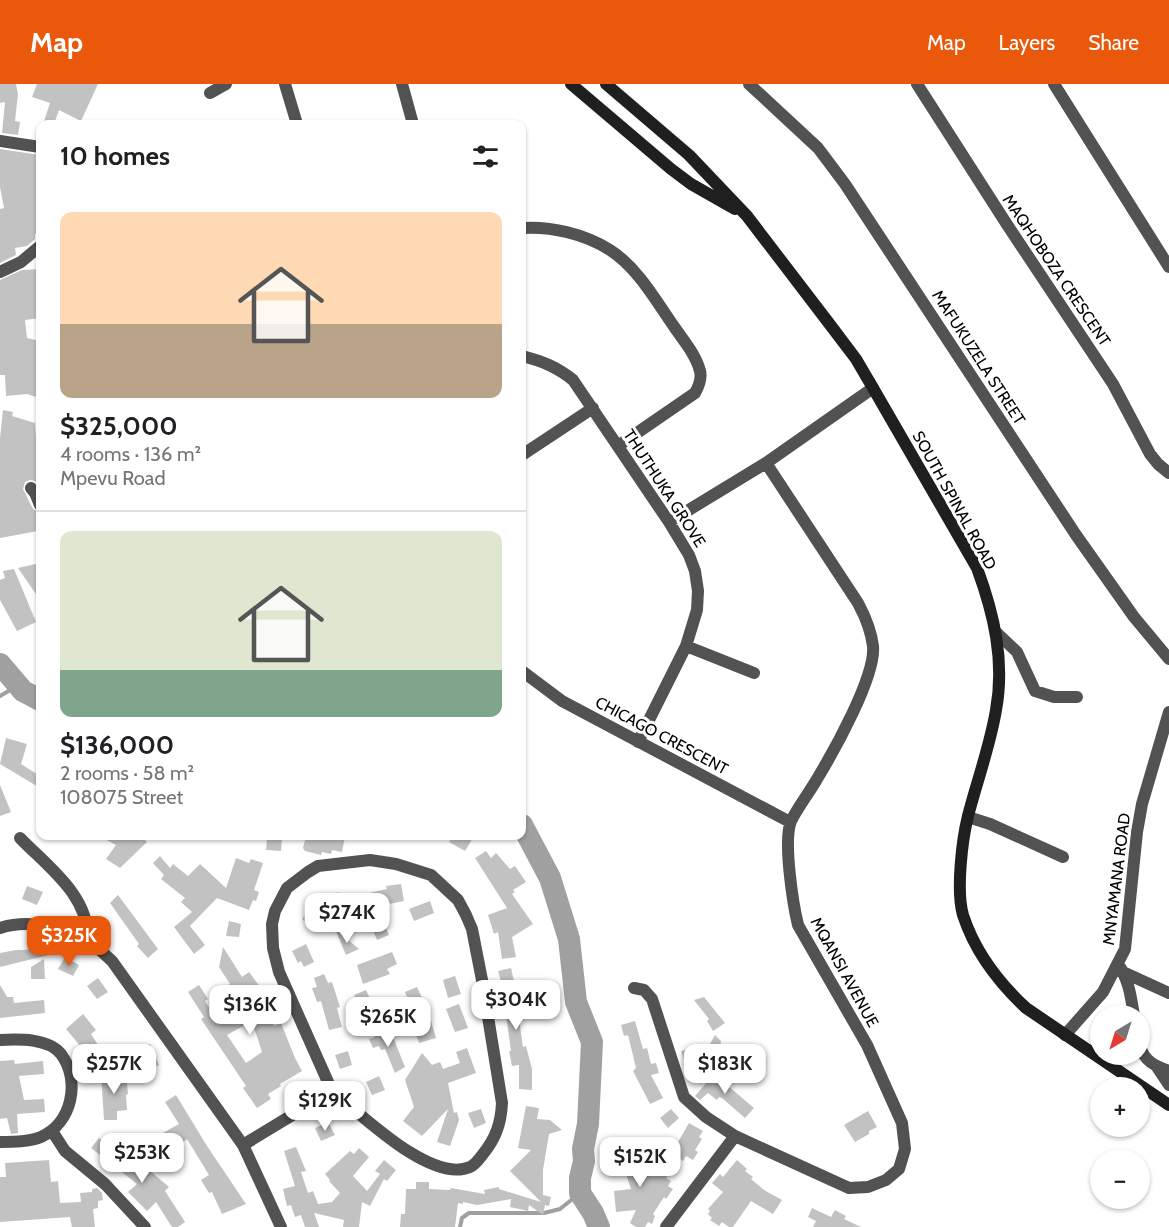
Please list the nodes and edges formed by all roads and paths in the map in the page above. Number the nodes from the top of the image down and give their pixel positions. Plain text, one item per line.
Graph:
1 (226, 84) edge
2 (285, 84) edge
3 (402, 84) edge
4 (571, 84) edge
5 (606, 84) edge
6 (749, 84) edge
7 (917, 84) edge
8 (1054, 84) edge
9 (210, 93) dead end
10 (296, 120) edge
11 (412, 120) edge
12 (0, 141) edge
13 (36, 146) edge
14 (747, 216) junction
15 (526, 228) edge
16 (36, 249) edge
17 (1169, 267) edge
18 (0, 272) edge
19 (526, 357) edge
20 (873, 388) junction
21 (593, 408) junction
22 (618, 446) junction
23 (526, 452) edge
24 (766, 463) junction
25 (1169, 473) edge
26 (31, 489) dead end
27 (36, 495) edge
28 (669, 522) junction
29 (996, 633) junction
30 (687, 646) junction
31 (1169, 659) edge
32 (754, 673) dead end
33 (526, 674) edge
34 (1077, 697) dead end
35 (1168, 717) edge
36 (638, 742) junction
37 (968, 818) junction
38 (790, 822) junction
39 (20, 838) dead end
40 (1063, 857) dead end
41 (0, 928) edge
42 (87, 940) junction
43 (1121, 969) junction
44 (634, 988) dead end
45 (1169, 993) edge
46 (1131, 1005) edge
47 (1065, 1035) junction
48 (0, 1040) edge
49 (1150, 1061) edge
50 (1163, 1069) edge
51 (1169, 1085) edge
52 (332, 1091) junction
53 (1169, 1106) edge
54 (52, 1131) junction
55 (735, 1136) junction
56 (0, 1142) edge
57 (243, 1145) junction
58 (145, 1227) edge
59 (281, 1227) edge
60 (666, 1227) edge

1 - 9 street
2 - 10 street
3 - 11 street
4 - 14 street, SOUTH SPINAL ROAD
5 - 14 street, SOUTH SPINAL ROAD
6 - 31 street, MAFUKUZELA STREET
7 - 25 street, MAQHOBOZA CRESCENT
8 - 17 street
12 - 13 street
14 - 20 street, SOUTH SPINAL ROAD
15 - 22 street
16 - 18 street
19 - 21 street, THUTHUKA GROVE
20 - 24 street
20 - 29 street, SOUTH SPINAL ROAD
21 - 22 street, THUTHUKA GROVE
21 - 23 street
22 - 28 street, THUTHUKA GROVE
24 - 28 street
24 - 38 street
26 - 27 street
28 - 30 street, THUTHUKA GROVE
29 - 34 street
29 - 37 street, SOUTH SPINAL ROAD
30 - 32 street
30 - 36 street, THUTHUKA GROVE
33 - 36 street, CHICAGO CRESCENT
35 - 43 street, MNYAMANA ROAD
36 - 38 street, CHICAGO CRESCENT
37 - 40 street
37 - 47 street, SOUTH SPINAL ROAD
38 - 55 street, MQANSI AVENUE
39 - 42 street
41 - 42 street
42 - 57 street
43 - 45 street
43 - 46 street
43 - 47 street, MNYAMANA ROAD
44 - 55 street, MQANSI AVENUE
47 - 53 street, SOUTH SPINAL ROAD
48 - 54 street
49 - 50 street
50 - 51 street
52 - 52 street
52 - 57 street
54 - 56 street
54 - 58 street
55 - 60 street
57 - 59 street

